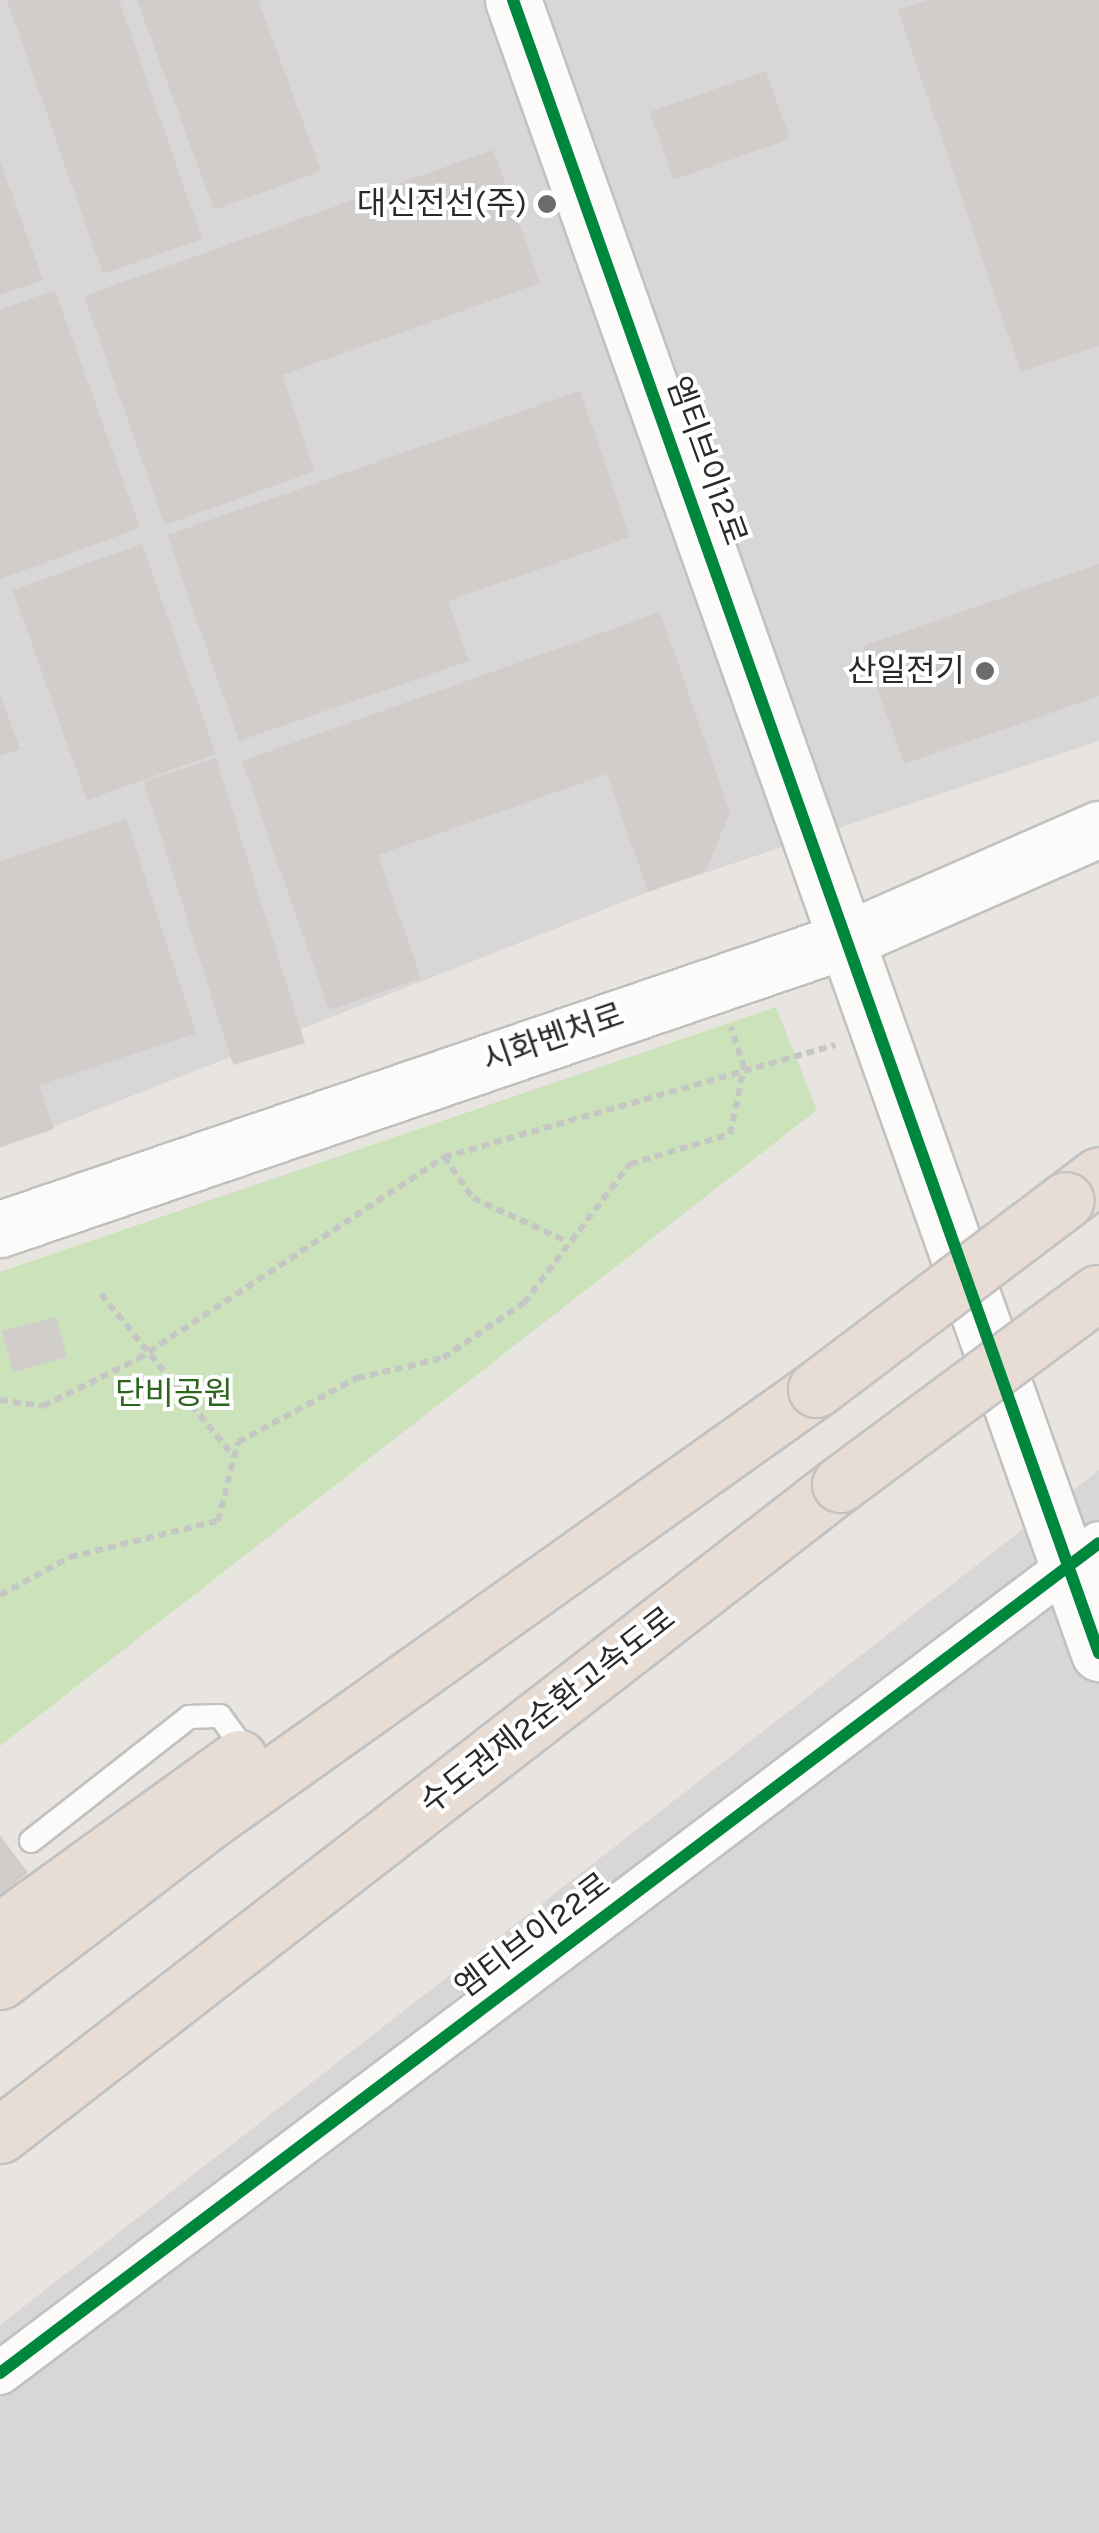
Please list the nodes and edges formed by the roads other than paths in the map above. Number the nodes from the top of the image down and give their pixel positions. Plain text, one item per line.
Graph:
1 (513, 0) edge
2 (1099, 829) edge
3 (846, 940) junction
4 (1083, 1187) edge
5 (0, 1228) edge
6 (1098, 1292) edge
7 (632, 1514) junction
8 (1084, 1554) edge
9 (1099, 1653) edge
10 (247, 1752) junction
11 (31, 1840) dead end
12 (0, 1931) edge
13 (0, 1981) edge
14 (0, 2135) edge
15 (0, 2373) edge

1 - 3 street, 엠티브이12로
2 - 3 street, 시화벤처로
3 - 5 street, 시화벤처로
3 - 8 street, 엠티브이12로
4 - 7 highway, bridge
6 - 14 highway, 수도권제2순환고속도로, bridge
7 - 10 highway
7 - 13 highway
8 - 9 street, 엠티브이12로
8 - 15 street, 엠티브이22로
10 - 11 lane
10 - 12 highway

